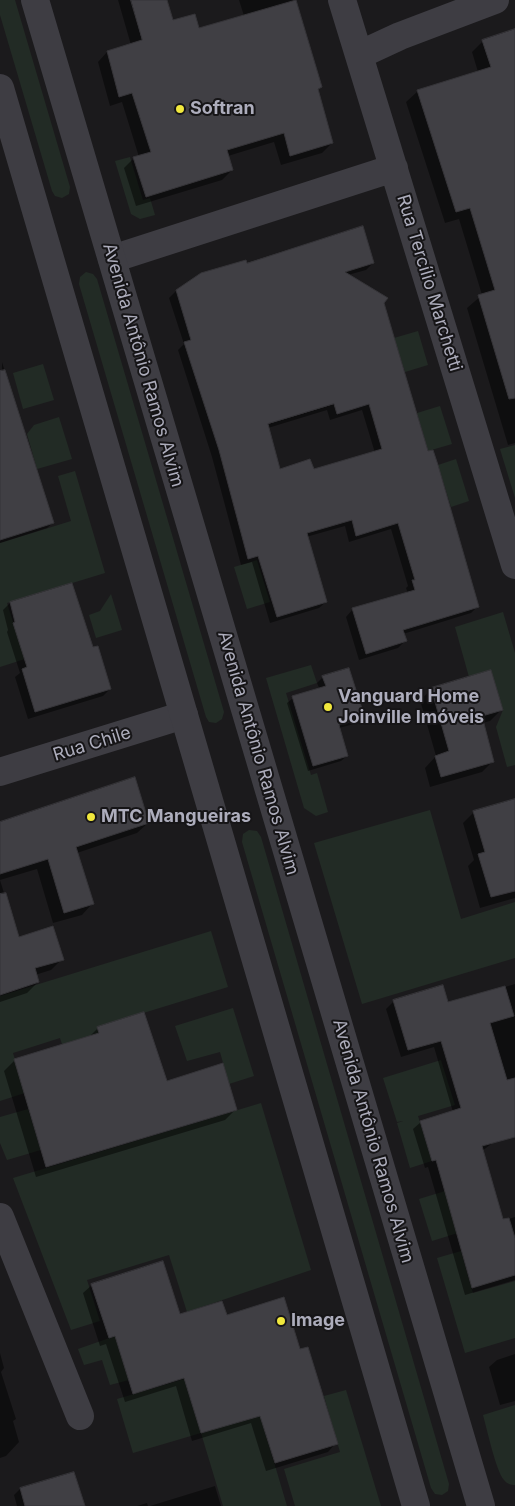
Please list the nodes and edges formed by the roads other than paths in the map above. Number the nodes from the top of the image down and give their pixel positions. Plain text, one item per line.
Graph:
1 (36, 0) edge
2 (342, 0) edge
3 (495, 0) edge
4 (359, 55) junction
5 (0, 88) edge
6 (394, 168) junction
7 (112, 259) junction
8 (515, 565) edge
9 (184, 715) junction
10 (0, 772) edge
11 (0, 1217) edge
12 (80, 1416) dead end
13 (416, 1506) edge
14 (481, 1506) edge

1 - 7 street, Avenida Antônio Ramos Alvim
2 - 4 street, Rua Tercílio Marchetti
3 - 4 street
4 - 6 street, Rua Tercílio Marchetti
5 - 9 street
6 - 7 street
6 - 8 street, Rua Tercílio Marchetti
7 - 14 street, Avenida Antônio Ramos Alvim
9 - 10 street, Rua Chile
9 - 13 street
11 - 12 street

